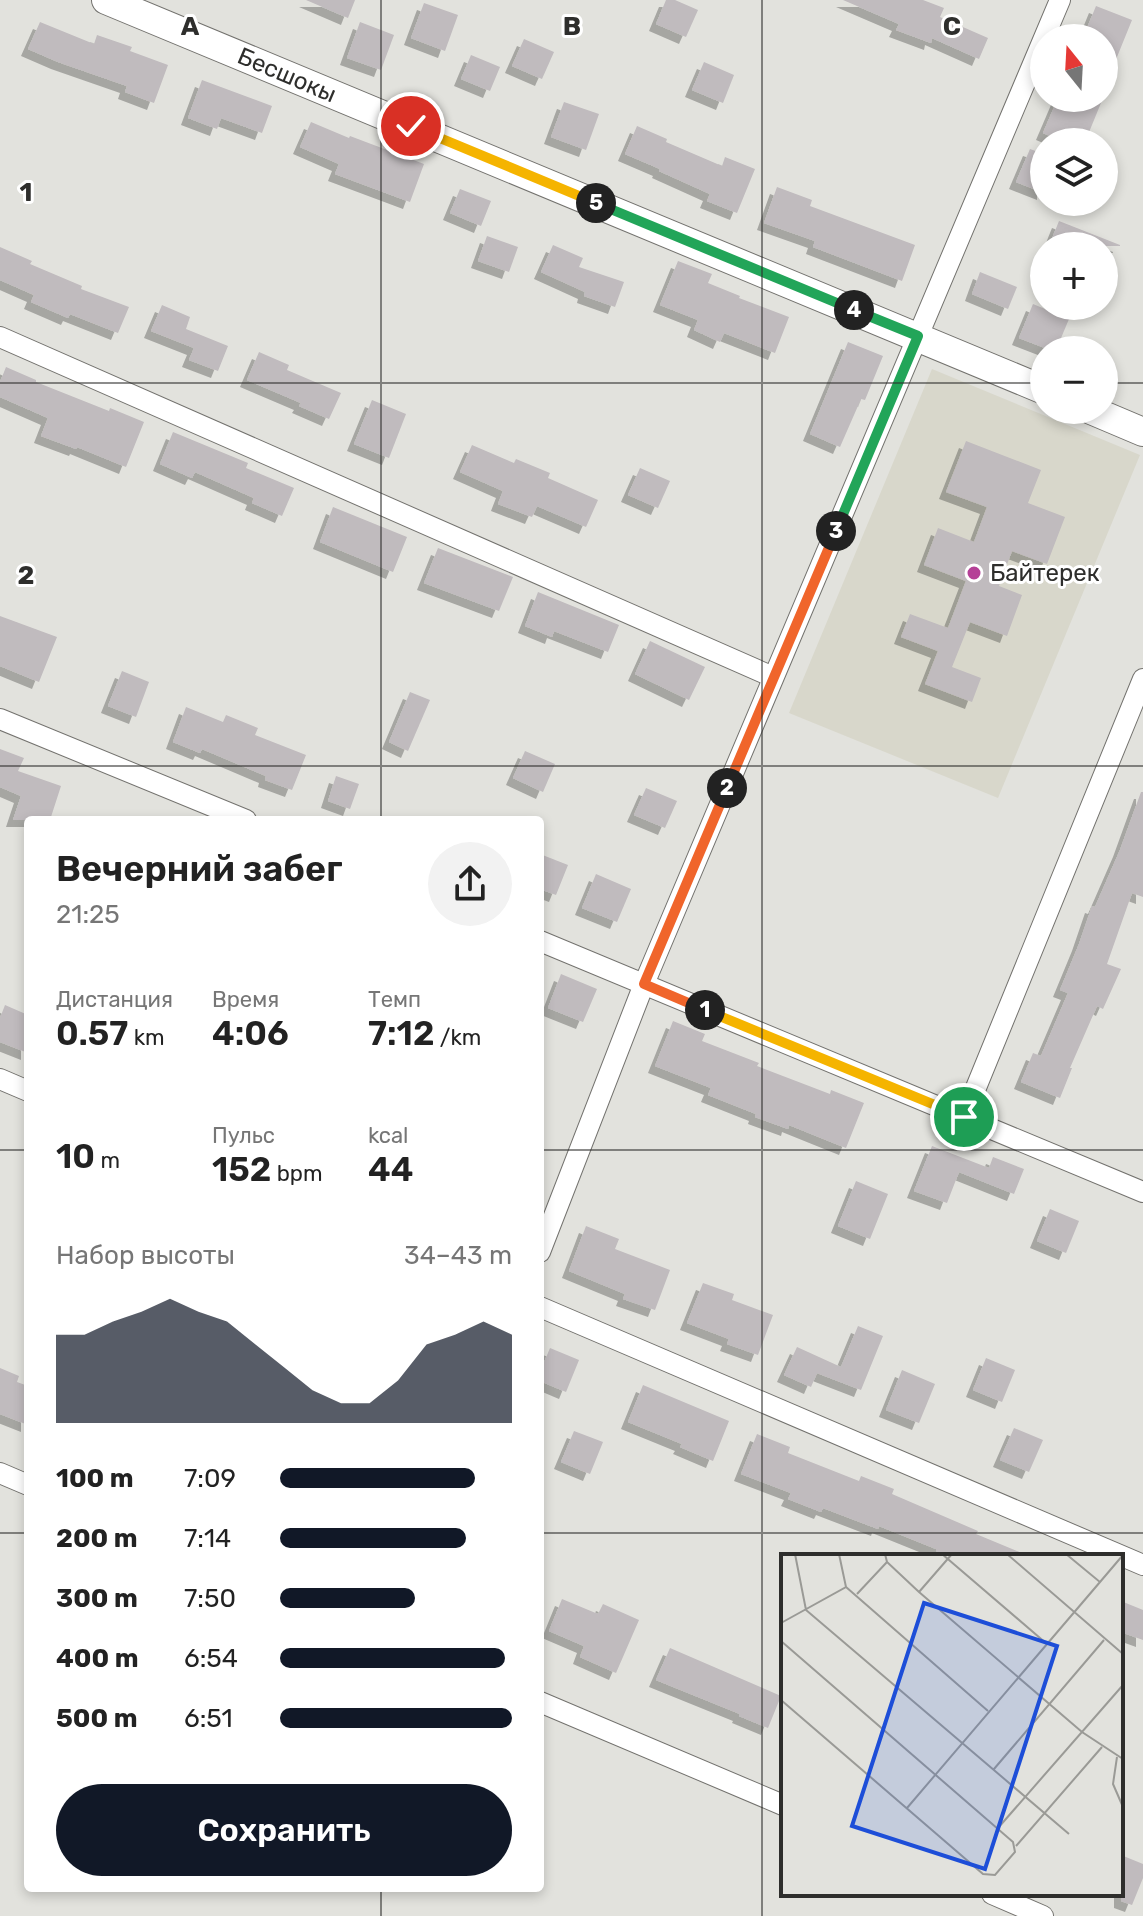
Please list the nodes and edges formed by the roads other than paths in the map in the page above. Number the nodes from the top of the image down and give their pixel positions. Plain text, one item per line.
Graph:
1 (106, 0) edge
2 (1052, 2) edge
3 (918, 336) junction
4 (0, 337) edge
5 (1030, 384) edge
6 (1118, 421) edge
7 (1143, 432) edge
8 (773, 677) junction
9 (1143, 679) edge
10 (0, 719) edge
11 (236, 816) edge
12 (544, 943) edge
13 (644, 984) junction
14 (0, 1079) edge
15 (24, 1089) edge
16 (964, 1117) junction
17 (1143, 1192) edge
18 (544, 1242) edge
19 (544, 1309) edge
20 (0, 1473) edge
21 (24, 1483) edge
22 (1117, 1554) edge
23 (1123, 1556) edge
24 (1143, 1565) edge
25 (544, 1704) edge
26 (781, 1804) edge
27 (997, 1896) edge
28 (1043, 1916) edge

1 - 3 street, Бесшокы
2 - 3 street
3 - 5 street, Бесшокы
3 - 8 street
4 - 8 street
6 - 7 street
8 - 13 street
9 - 16 street
10 - 11 street
12 - 13 street
13 - 16 street
13 - 18 street
14 - 15 street
16 - 17 street
19 - 22 street
20 - 21 street
23 - 24 street
25 - 26 street
27 - 28 street

